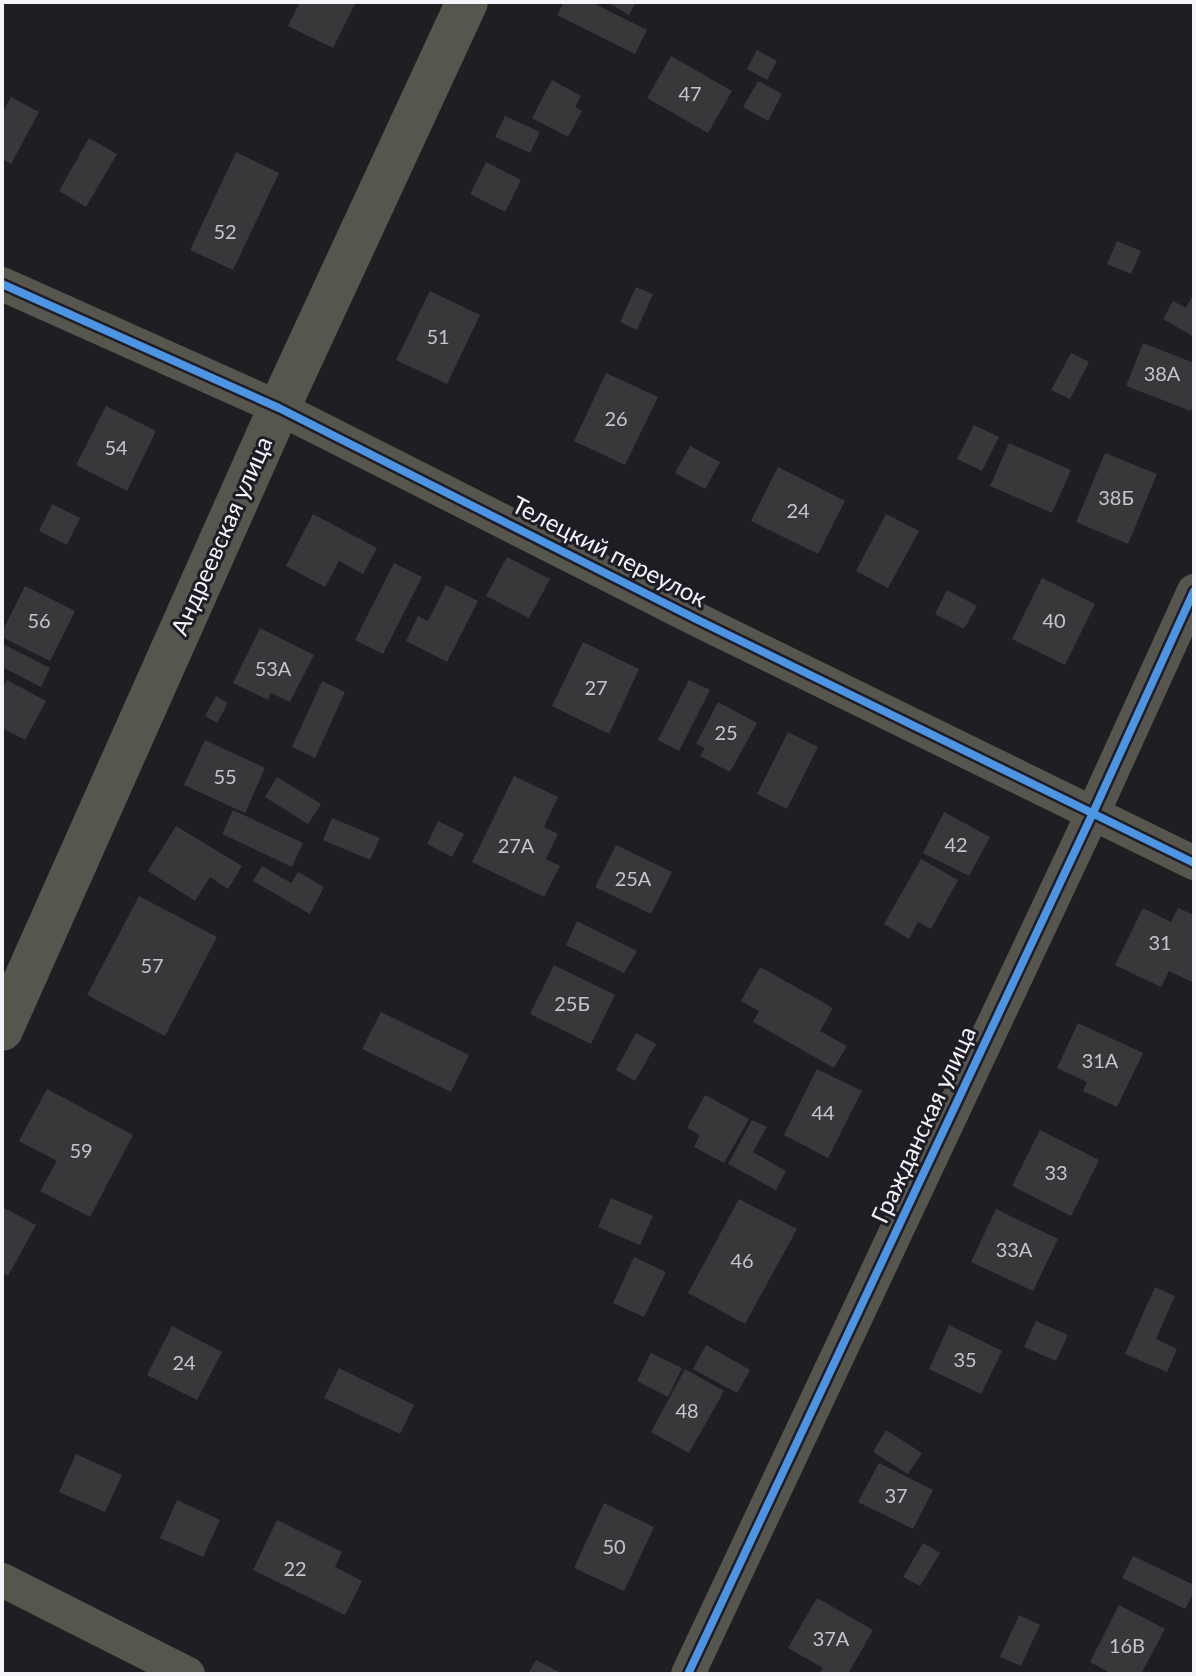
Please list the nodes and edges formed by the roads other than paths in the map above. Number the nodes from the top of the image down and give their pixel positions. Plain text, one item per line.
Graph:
1 (467, 2) edge
2 (2, 284) edge
3 (279, 408) junction
4 (1194, 591) edge
5 (1092, 815) junction
6 (1194, 863) edge
7 (2, 1030) edge
8 (2, 1580) edge
9 (188, 1674) edge
10 (688, 1674) edge

1 - 3 street, Андреевская улица
2 - 3 street, Телецкий переулок
3 - 5 street, Телецкий переулок
3 - 7 street, Андреевская улица
4 - 5 street, Гражданская улица
5 - 6 street, Телецкий переулок
5 - 10 street, Гражданская улица
8 - 9 street

